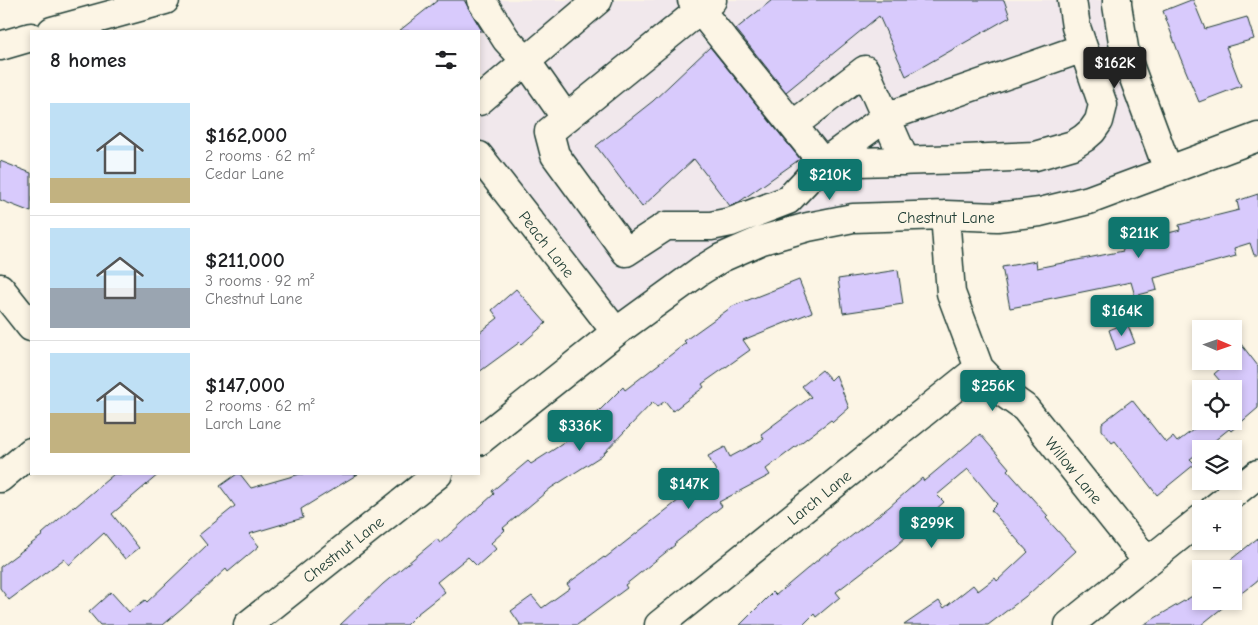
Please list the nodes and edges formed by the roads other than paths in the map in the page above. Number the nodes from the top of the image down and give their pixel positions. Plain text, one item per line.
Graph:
1 (165, 0) edge
2 (481, 0) edge
3 (598, 0) edge
4 (1072, 0) edge
5 (1117, 0) edge
6 (701, 3) edge
7 (126, 5) edge
8 (55, 30) edge
9 (30, 37) edge
10 (0, 46) edge
11 (1083, 48) junction
12 (526, 61) junction
13 (480, 100) edge
14 (886, 117) junction
15 (566, 118) junction
16 (792, 126) junction
17 (1258, 137) edge
18 (480, 157) edge
19 (905, 161) junction
20 (822, 163) junction
21 (1168, 170) junction
22 (945, 215) junction
23 (0, 288) edge
24 (30, 326) edge
25 (616, 332) junction
26 (979, 368) junction
27 (480, 441) edge
28 (30, 453) edge
29 (1258, 474) edge
30 (437, 475) edge
31 (0, 478) edge
32 (1225, 500) edge
33 (1192, 525) edge
34 (1147, 561) junction
35 (248, 625) edge
36 (660, 625) edge
37 (1069, 625) edge

1 - 7 street
2 - 12 street
3 - 12 street
4 - 11 street
5 - 21 street
6 - 15 street
6 - 16 street
7 - 8 street
9 - 10 street
11 - 14 street
11 - 19 street
12 - 13 street
12 - 15 street
14 - 16 street
14 - 19 street
14 - 20 street
15 - 20 street
16 - 20 street
17 - 21 street, Chestnut Lane
18 - 25 street, Peach Lane
19 - 20 street
21 - 22 street, Chestnut Lane
22 - 25 street, Chestnut Lane
22 - 26 street, Willow Lane
23 - 24 street
25 - 27 street, Chestnut Lane
26 - 34 street, Willow Lane
26 - 36 street, Larch Lane
28 - 31 street
29 - 32 street
30 - 35 street, Chestnut Lane
33 - 34 street
34 - 37 street

